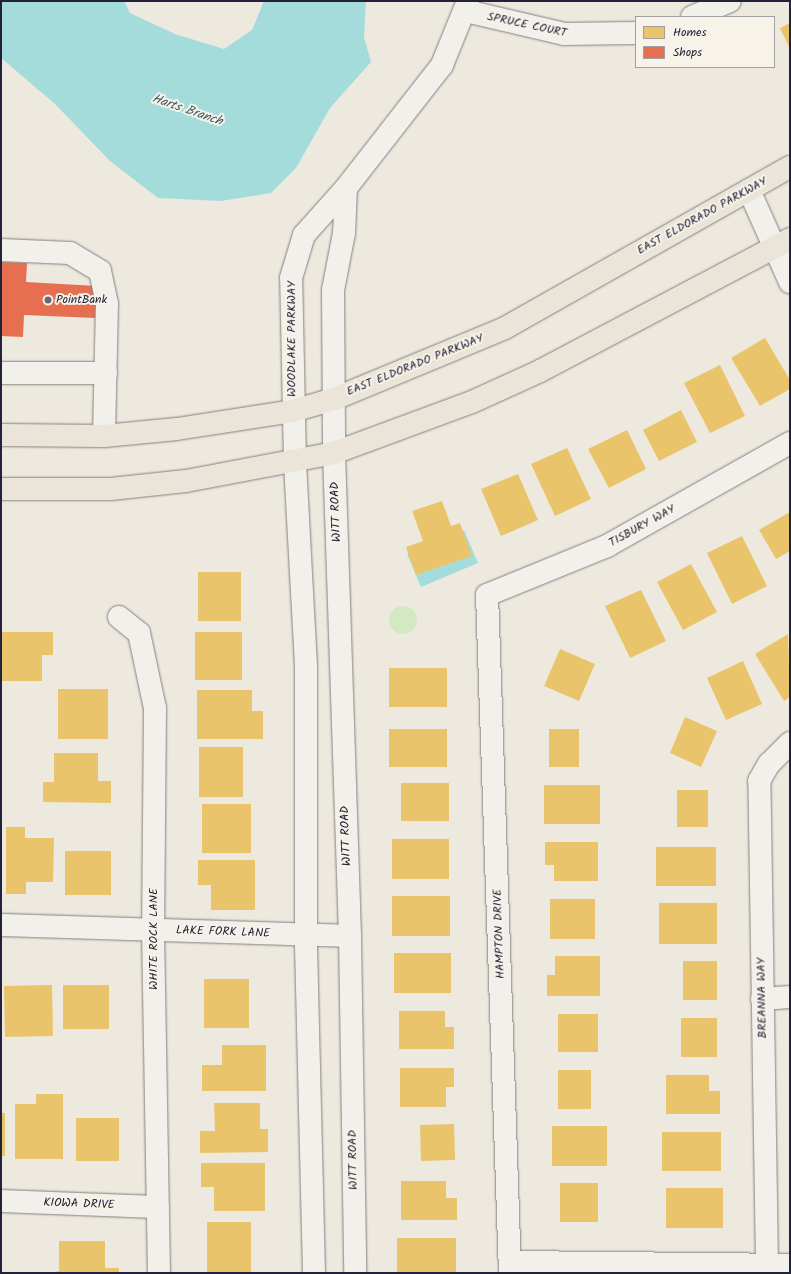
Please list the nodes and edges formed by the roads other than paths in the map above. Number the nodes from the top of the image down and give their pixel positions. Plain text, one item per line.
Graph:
1 (730, 1) edge
2 (467, 6) edge
3 (694, 16) edge
4 (635, 33) edge
5 (788, 174) edge
6 (346, 188) junction
7 (749, 190) junction
8 (782, 243) edge
9 (1, 250) edge
10 (790, 282) edge
11 (1, 373) edge
12 (106, 373) junction
13 (334, 399) junction
14 (293, 411) junction
15 (1, 435) edge
16 (104, 436) junction
17 (790, 443) edge
18 (334, 453) junction
19 (295, 462) junction
20 (1, 489) edge
21 (487, 595) joint
22 (119, 617) dead end
23 (790, 743) edge
24 (1, 925) edge
25 (153, 930) junction
26 (306, 934) junction
27 (350, 936) junction
28 (790, 997) edge
29 (762, 999) junction
30 (1, 1201) edge
31 (158, 1207) junction
32 (767, 1265) junction
33 (790, 1265) edge
34 (510, 1267) edge
35 (159, 1273) edge
36 (314, 1273) edge
37 (355, 1273) edge

1 - 3 street
2 - 4 street, SPRUCE COURT
2 - 6 street, WOODLAKE PARKWAY
5 - 7 main road, EAST ELDORADO PARKWAY
6 - 13 street
6 - 14 street, WOODLAKE PARKWAY
7 - 8 street
7 - 13 main road, EAST ELDORADO PARKWAY
8 - 10 street
8 - 18 main road
9 - 12 street
11 - 12 street
12 - 16 street
13 - 14 main road, EAST ELDORADO PARKWAY
13 - 18 street, WITT ROAD
14 - 16 main road, EAST ELDORADO PARKWAY
14 - 19 street
15 - 16 main road, EAST ELDORADO PARKWAY
17 - 21 street, TISBURY WAY
18 - 19 main road
18 - 27 street, WITT ROAD
19 - 20 main road
19 - 26 street
21 - 34 street, HAMPTON DRIVE
22 - 25 street, WHITE ROCK LANE
23 - 29 street, BREANNA WAY
24 - 25 street, LAKE FORK LANE
25 - 26 street, LAKE FORK LANE
25 - 31 street, WHITE ROCK LANE
26 - 27 street, LAKE FORK LANE
26 - 36 street
27 - 37 street, WITT ROAD
28 - 29 street
29 - 32 street, BREANNA WAY
30 - 31 street, KIOWA DRIVE
31 - 35 street, WHITE ROCK LANE
32 - 33 street
32 - 34 street

